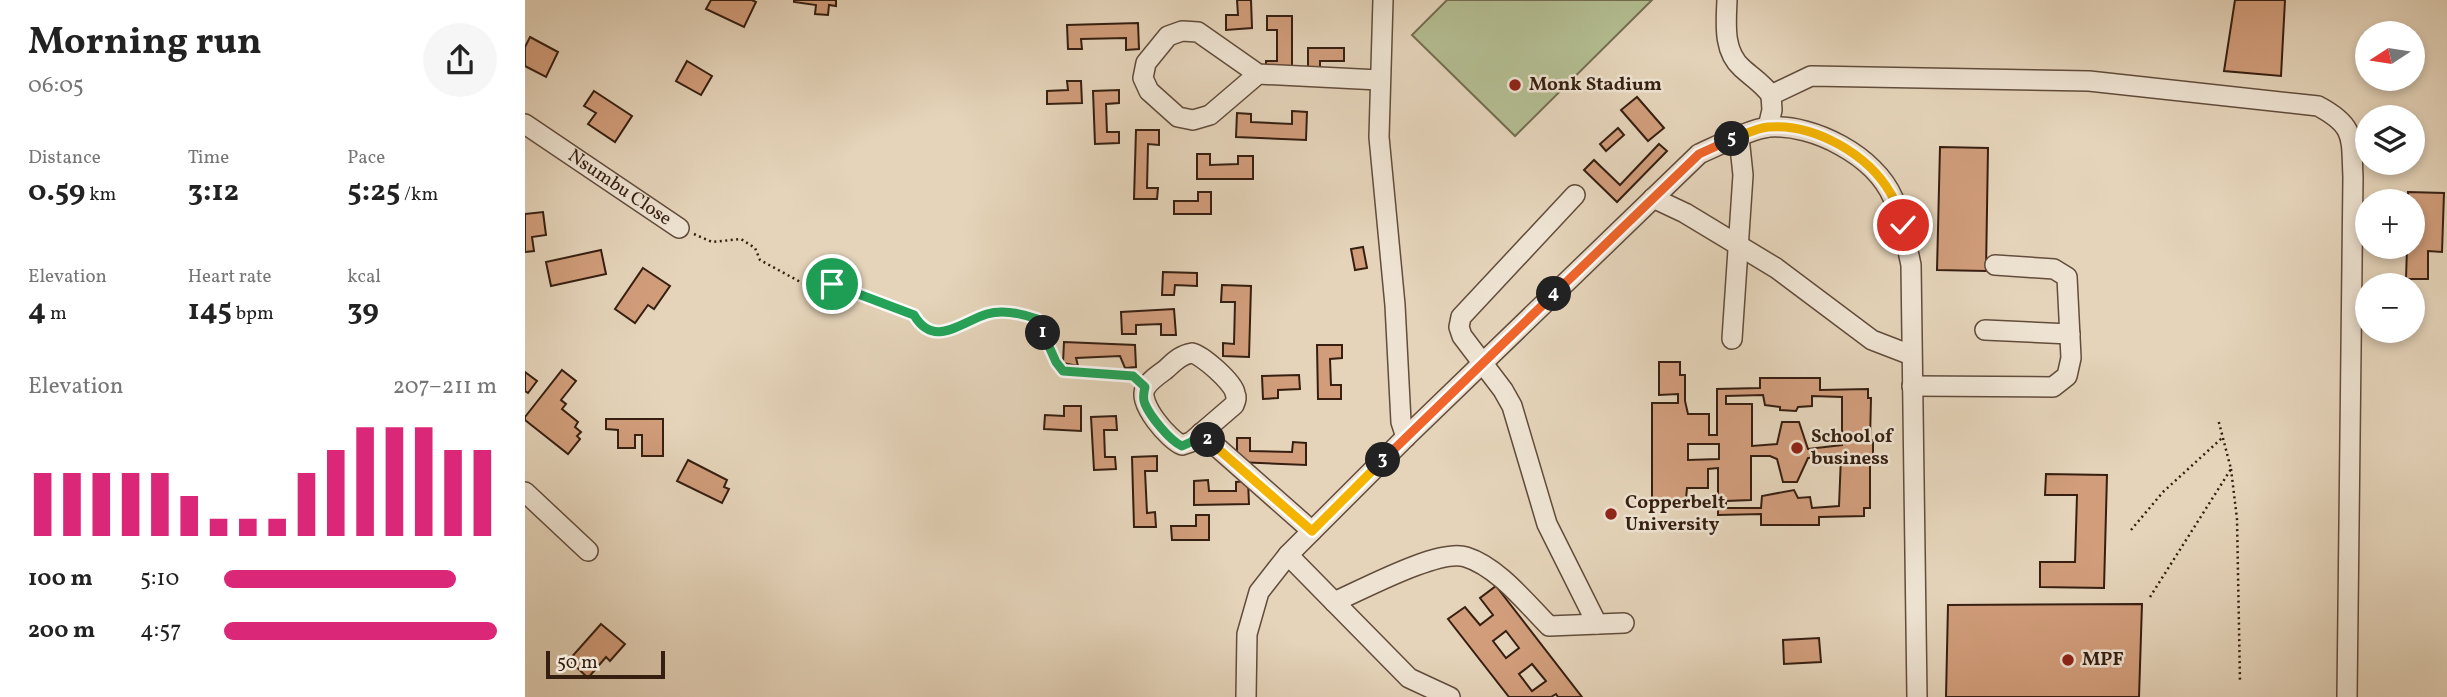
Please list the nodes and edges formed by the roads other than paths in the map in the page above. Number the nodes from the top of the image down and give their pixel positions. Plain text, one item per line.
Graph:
1 (1383, 0) edge
2 (1727, 0) edge
3 (1258, 74) junction
4 (1379, 80) junction
5 (1771, 95) junction
6 (525, 124) edge
7 (1768, 127) junction
8 (1739, 137) junction
9 (1575, 195) dead end
10 (1653, 198) junction
11 (679, 228) road end
12 (1739, 245) junction
13 (1996, 265) dead end
14 (1985, 330) dead end
15 (2070, 334) junction
16 (1732, 339) dead end
17 (1911, 355) junction
18 (1481, 364) junction
19 (1912, 386) junction
20 (1201, 433) junction
21 (1406, 437) junction
22 (525, 492) edge
23 (1312, 531) junction
24 (588, 551) dead end
25 (1288, 555) junction
26 (1334, 602) junction
27 (1625, 623) dead end
28 (1597, 624) junction
29 (1246, 697) edge
30 (1450, 697) edge
31 (1917, 697) edge
32 (2347, 697) edge

1 - 4 street
2 - 5 street
3 - 3 street
3 - 4 street
4 - 21 street
5 - 7 street
5 - 32 street
6 - 11 street, Nsumbu Close
7 - 8 street
7 - 17 street
8 - 10 street
8 - 12 street
9 - 18 street
10 - 12 street
10 - 18 street
12 - 16 street
12 - 17 street
13 - 15 street
14 - 15 street
15 - 19 street
17 - 19 street
18 - 21 street
18 - 28 street
19 - 31 street
20 - 20 street
20 - 23 street
21 - 23 street
22 - 24 street
23 - 25 street
25 - 26 street
25 - 29 street
26 - 28 street
26 - 30 street
27 - 28 street

